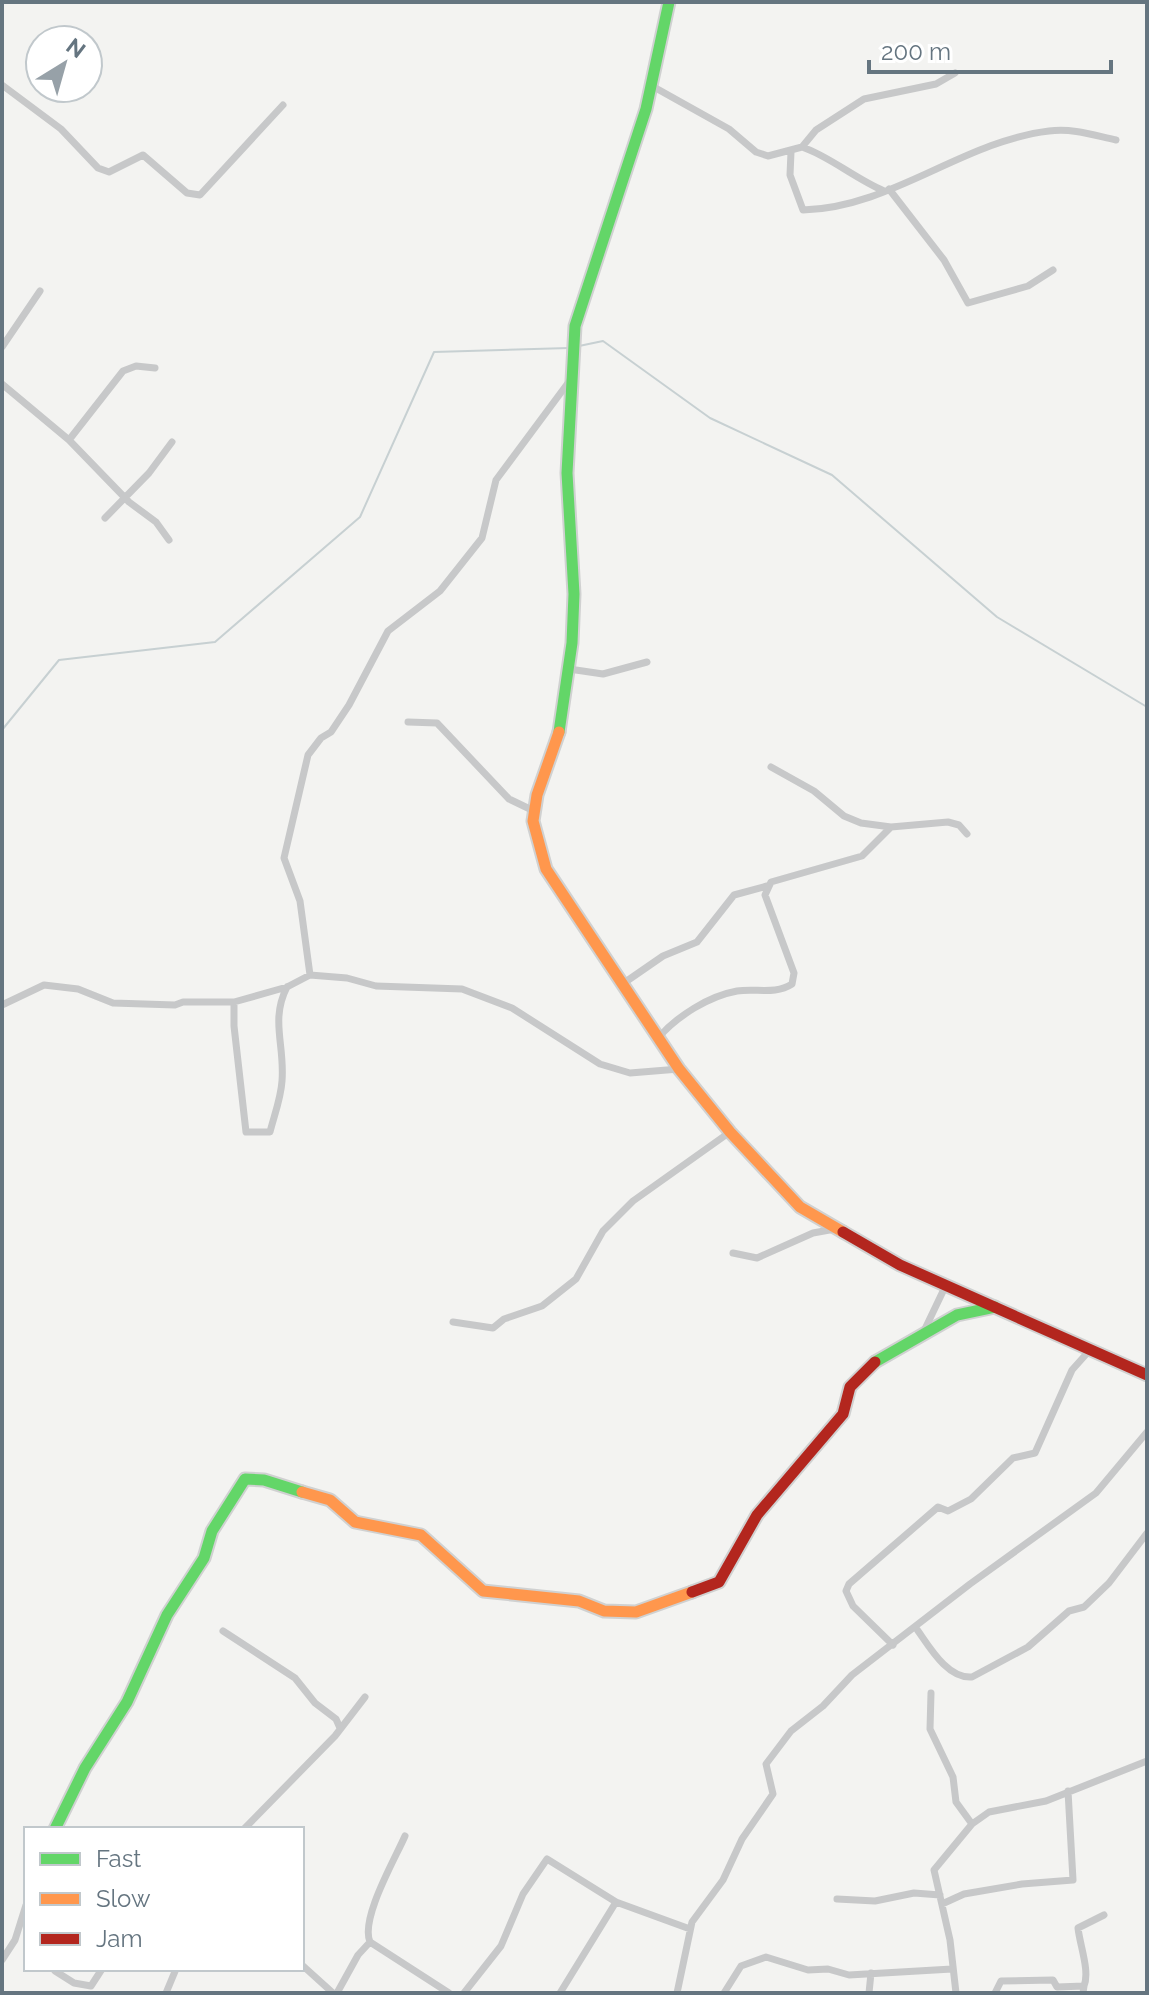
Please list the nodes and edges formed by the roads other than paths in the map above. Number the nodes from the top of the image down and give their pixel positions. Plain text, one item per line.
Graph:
1 (669, 2) edge
2 (955, 73) dead end
3 (2, 85) edge
4 (652, 86) junction
5 (283, 105) dead end
6 (1116, 140) dead end
7 (802, 147) junction
8 (791, 152) junction
9 (887, 190) junction
10 (1053, 270) dead end
11 (40, 291) dead end
12 (2, 347) edge
13 (155, 368) dead end
14 (571, 379) junction
15 (2, 384) edge
16 (69, 440) junction
17 (172, 442) dead end
18 (123, 496) junction
19 (105, 518) dead end
20 (169, 540) dead end
21 (647, 662) dead end
22 (569, 669) junction
23 (408, 722) dead end
24 (771, 767) dead end
25 (534, 811) junction
26 (891, 827) junction
27 (967, 834) dead end
28 (769, 885) junction
29 (310, 975) junction
30 (621, 985) junction
31 (287, 987) junction
32 (234, 1002) junction
33 (2, 1005) edge
34 (658, 1038) junction
35 (679, 1069) junction
36 (730, 1132) junction
37 (835, 1229) junction
38 (733, 1253) dead end
39 (945, 1287) junction
40 (996, 1307) junction
41 (453, 1322) dead end
42 (918, 1339) junction
43 (1089, 1351) junction
44 (1147, 1375) edge
45 (1147, 1432) edge
46 (1147, 1533) edge
47 (916, 1628) junction
48 (223, 1631) dead end
49 (893, 1645) junction
50 (931, 1693) dead end
51 (365, 1697) dead end
52 (340, 1728) junction
53 (1147, 1761) edge
54 (1068, 1791) junction
55 (972, 1824) junction
56 (56, 1827) edge
57 (246, 1827) edge
58 (405, 1836) dead end
59 (940, 1895) junction
60 (837, 1899) dead end
61 (616, 1902) junction
62 (942, 1904) junction
63 (24, 1911) edge
64 (1104, 1915) dead end
65 (690, 1929) junction
66 (370, 1942) junction
67 (2, 1960) edge
68 (304, 1967) edge
69 (952, 1969) junction
70 (55, 1971) dead end
71 (101, 1971) edge
72 (175, 1971) edge
73 (871, 1973) junction
74 (1083, 1990) edge
75 (463, 1992) edge
76 (166, 1993) edge
77 (335, 1993) edge
78 (449, 1993) edge
79 (560, 1993) edge
80 (677, 1993) edge
81 (724, 1993) edge
82 (869, 1993) edge
83 (956, 1993) edge
84 (995, 1993) edge

1 - 4 street
2 - 7 street
3 - 5 street
4 - 8 street
4 - 14 street
6 - 9 street
7 - 8 street
7 - 9 street
8 - 9 street
9 - 10 street
11 - 12 street
13 - 16 street
14 - 22 street
14 - 29 street
15 - 16 street
16 - 18 street
17 - 18 street
18 - 19 street
18 - 20 street
21 - 22 street
22 - 25 street
23 - 25 street
24 - 26 street
25 - 30 street
26 - 27 street
26 - 28 street
28 - 30 street
28 - 34 street
29 - 31 street
29 - 35 street
30 - 34 street
31 - 32 street
31 - 32 street
32 - 33 street
34 - 35 street
35 - 36 street
36 - 37 street
36 - 41 street
37 - 38 street
37 - 39 street
39 - 40 street
39 - 42 street
40 - 42 street
40 - 43 street
42 - 56 street
43 - 44 street
43 - 49 street
45 - 47 street
46 - 47 street
47 - 49 street
48 - 52 street
49 - 65 street
50 - 55 street
51 - 52 street
52 - 57 street
53 - 54 street
54 - 55 street
54 - 62 street
55 - 59 street
58 - 66 street
59 - 60 street
59 - 62 street
61 - 65 street
61 - 75 street
61 - 79 street
62 - 69 street
63 - 67 street
64 - 74 street
65 - 80 street
66 - 77 street
66 - 78 street
68 - 77 street
69 - 73 street
69 - 83 street
70 - 71 street
72 - 76 street
73 - 81 street
73 - 82 street
74 - 84 street

